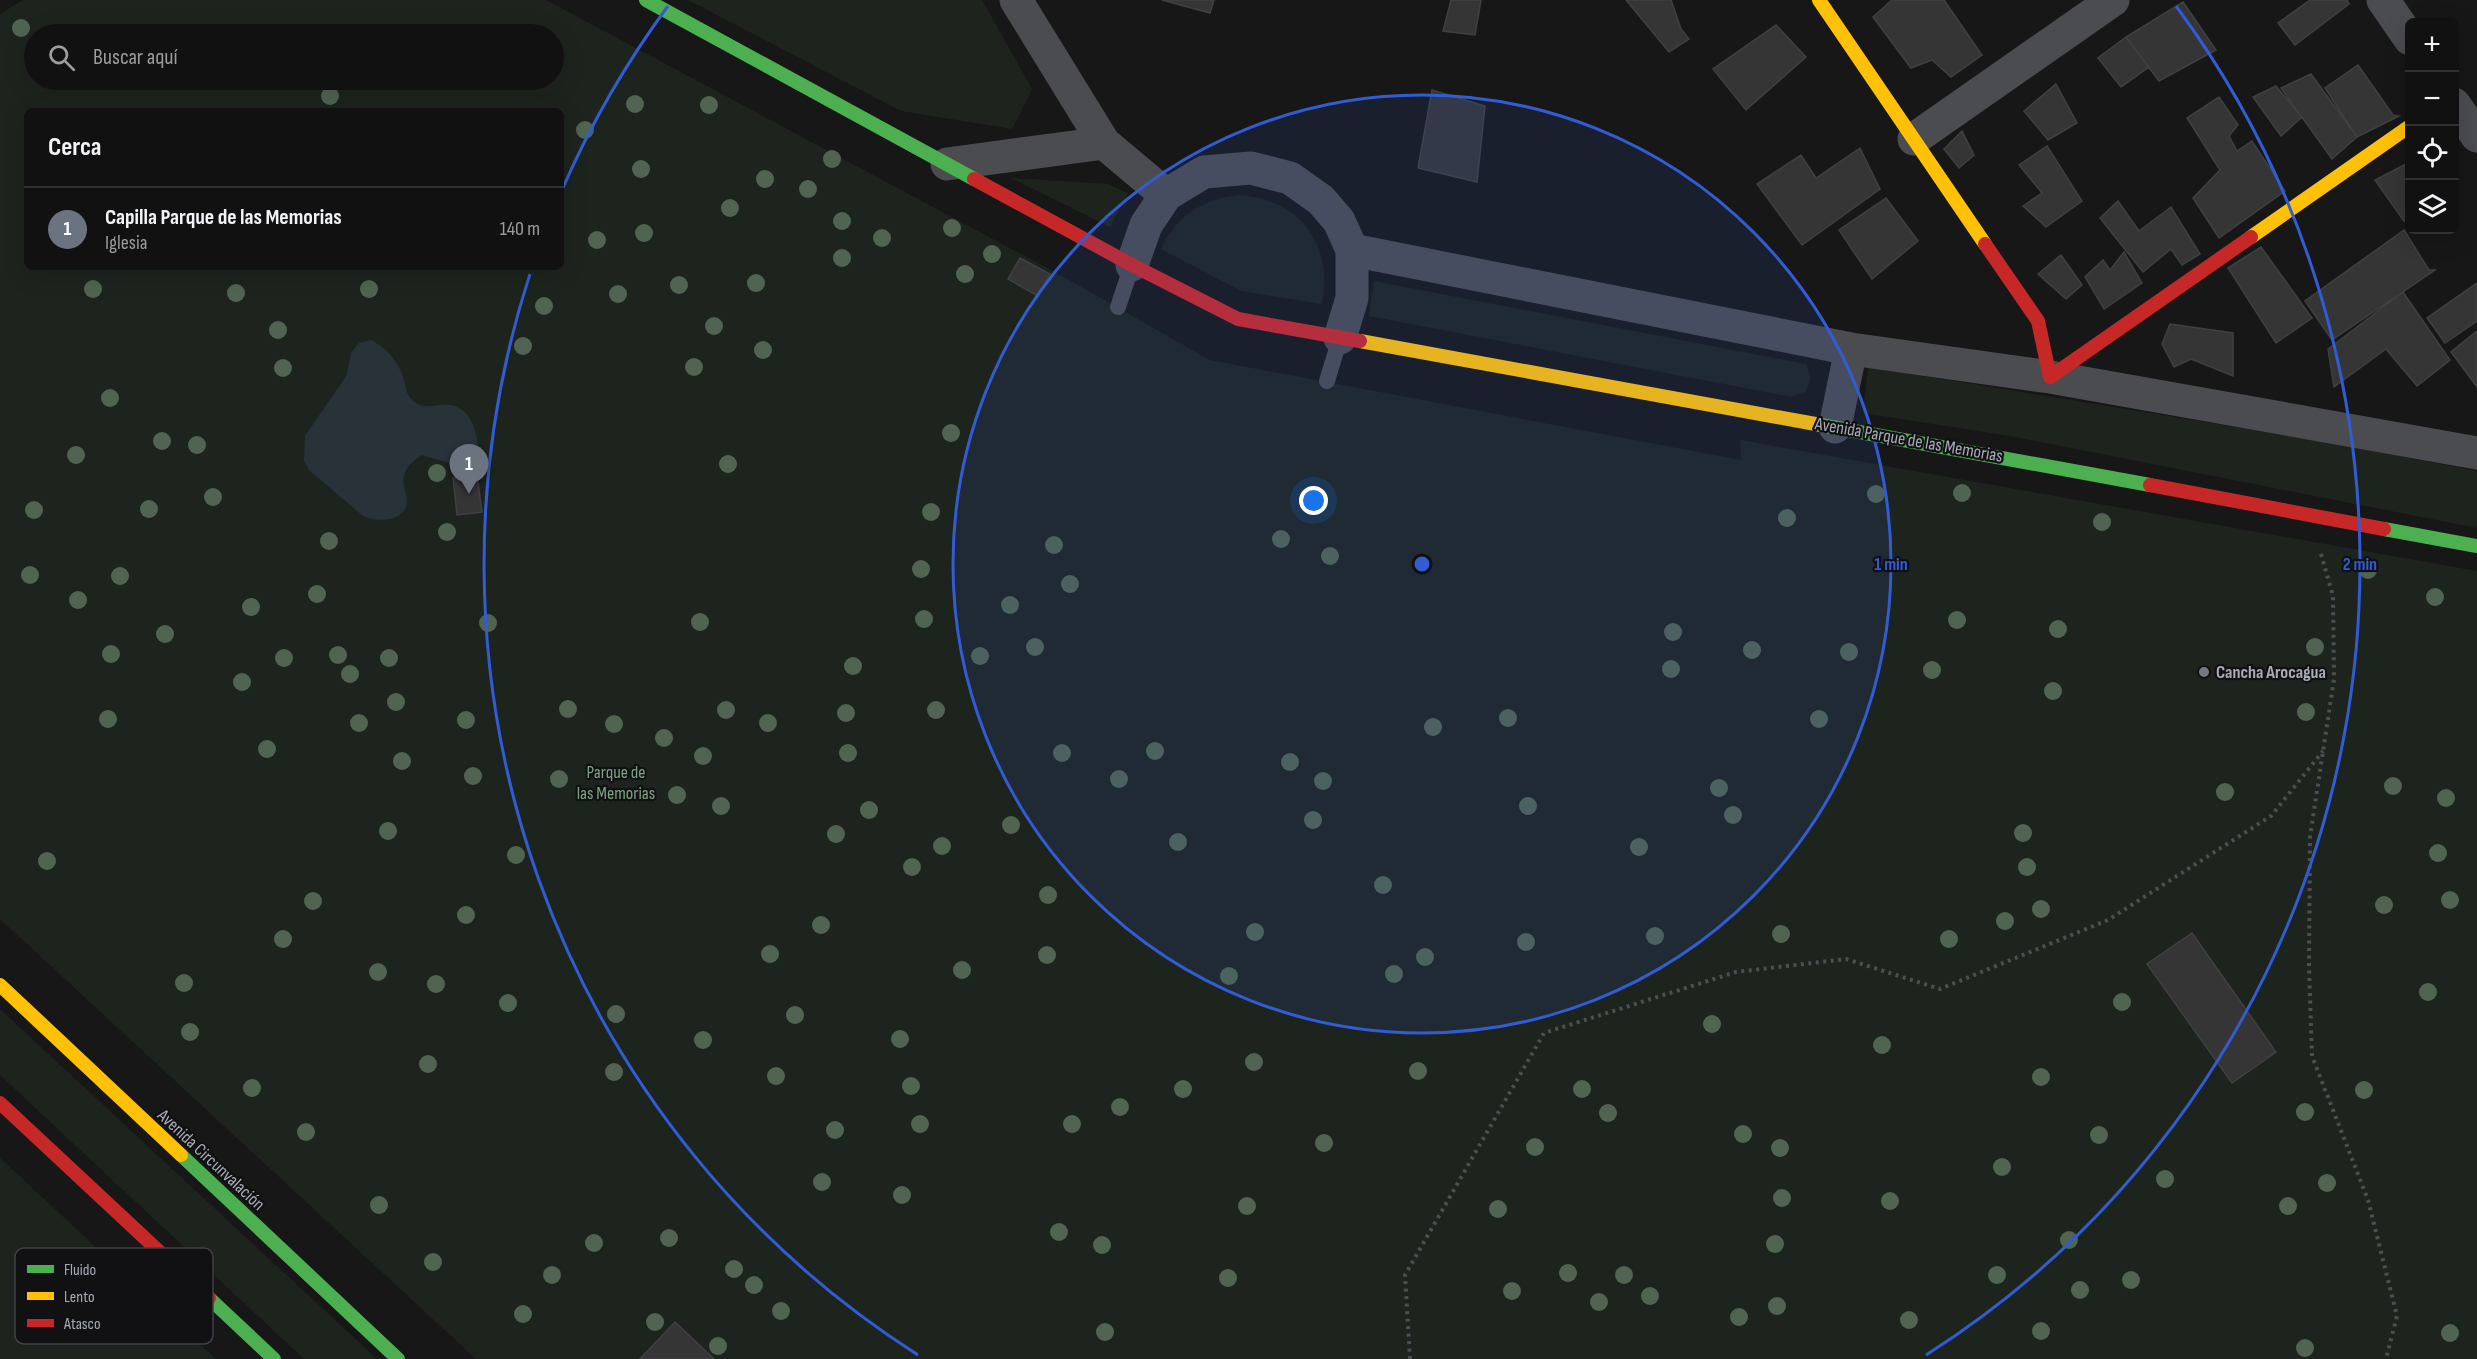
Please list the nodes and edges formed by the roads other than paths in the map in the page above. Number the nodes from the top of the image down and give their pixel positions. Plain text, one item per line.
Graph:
1 (645, 0) edge
2 (1016, 0) edge
3 (1819, 0) edge
4 (2113, 0) edge
5 (2383, 0) edge
6 (2405, 33) edge
7 (2459, 111) edge
8 (2405, 129) edge
9 (2477, 136) edge
10 (1914, 139) junction
11 (1104, 143) junction
12 (947, 164) junction
13 (1166, 195) junction
14 (1352, 250) junction
15 (1132, 265) junction
16 (1118, 307) dead end
17 (1340, 338) junction
18 (1851, 349) junction
19 (2050, 377) junction
20 (1327, 381) dead end
21 (1835, 427) junction
22 (2477, 453) edge
23 (2477, 546) edge
24 (0, 985) edge
25 (0, 1103) edge
26 (155, 1248) edge
27 (213, 1302) edge
28 (274, 1359) edge
29 (398, 1359) edge

1 - 12 street, Avenida Parque de las Memorias
2 - 11 street
3 - 10 street
4 - 10 street
5 - 6 street
7 - 9 street
8 - 19 street
10 - 19 street
11 - 12 street
11 - 13 street
12 - 15 street, Avenida Parque de las Memorias
13 - 14 street
13 - 15 street
14 - 17 street
14 - 18 street
15 - 16 lane
15 - 17 street, Avenida Parque de las Memorias
17 - 20 lane
17 - 21 street, Avenida Parque de las Memorias
18 - 19 street
18 - 21 street
19 - 22 street
21 - 23 street, Avenida Parque de las Memorias
24 - 29 street, Avenida Circunvalación
25 - 26 street
27 - 28 street

